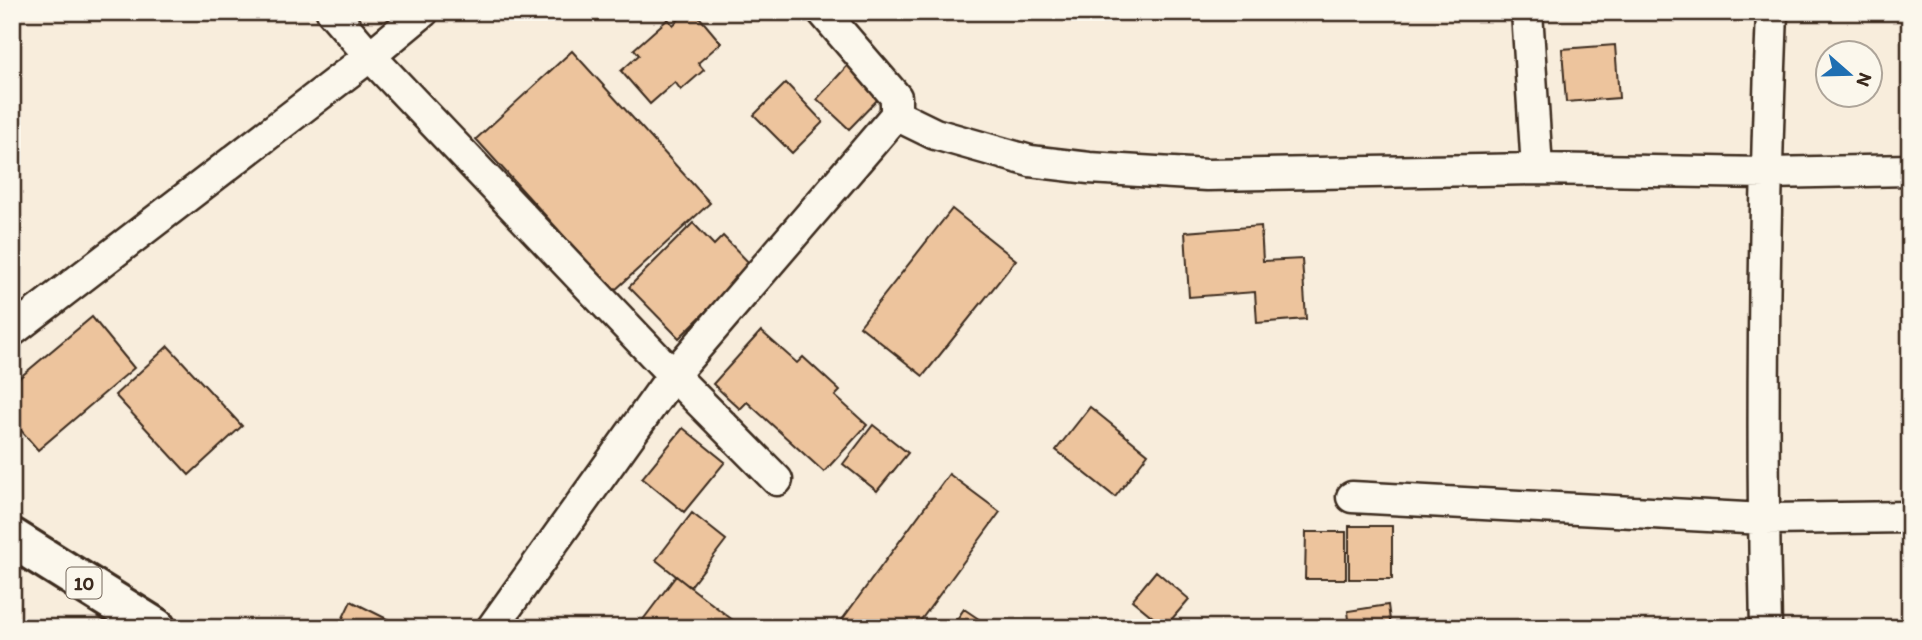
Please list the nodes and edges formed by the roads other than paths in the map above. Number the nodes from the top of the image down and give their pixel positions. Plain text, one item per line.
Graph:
1 (332, 12) edge
2 (423, 12) edge
3 (823, 12) edge
4 (1527, 12) edge
5 (1772, 12) edge
6 (370, 56) junction
7 (896, 115) junction
8 (1537, 169) junction
9 (1910, 170) edge
10 (1766, 173) junction
11 (12, 331) edge
12 (673, 375) junction
13 (777, 480) dead end
14 (1352, 497) dead end
15 (1910, 517) edge
16 (1764, 519) junction
17 (12, 538) edge
18 (156, 628) edge
19 (492, 628) edge
20 (1766, 628) edge

1 - 6 street
2 - 6 street
3 - 7 street
4 - 8 street
5 - 10 street
6 - 11 street
6 - 12 street
7 - 8 street
7 - 12 street
8 - 10 street
9 - 10 street
10 - 16 street
12 - 13 street
12 - 19 street
14 - 16 street
15 - 16 street
16 - 20 street
17 - 18 highway, 10

